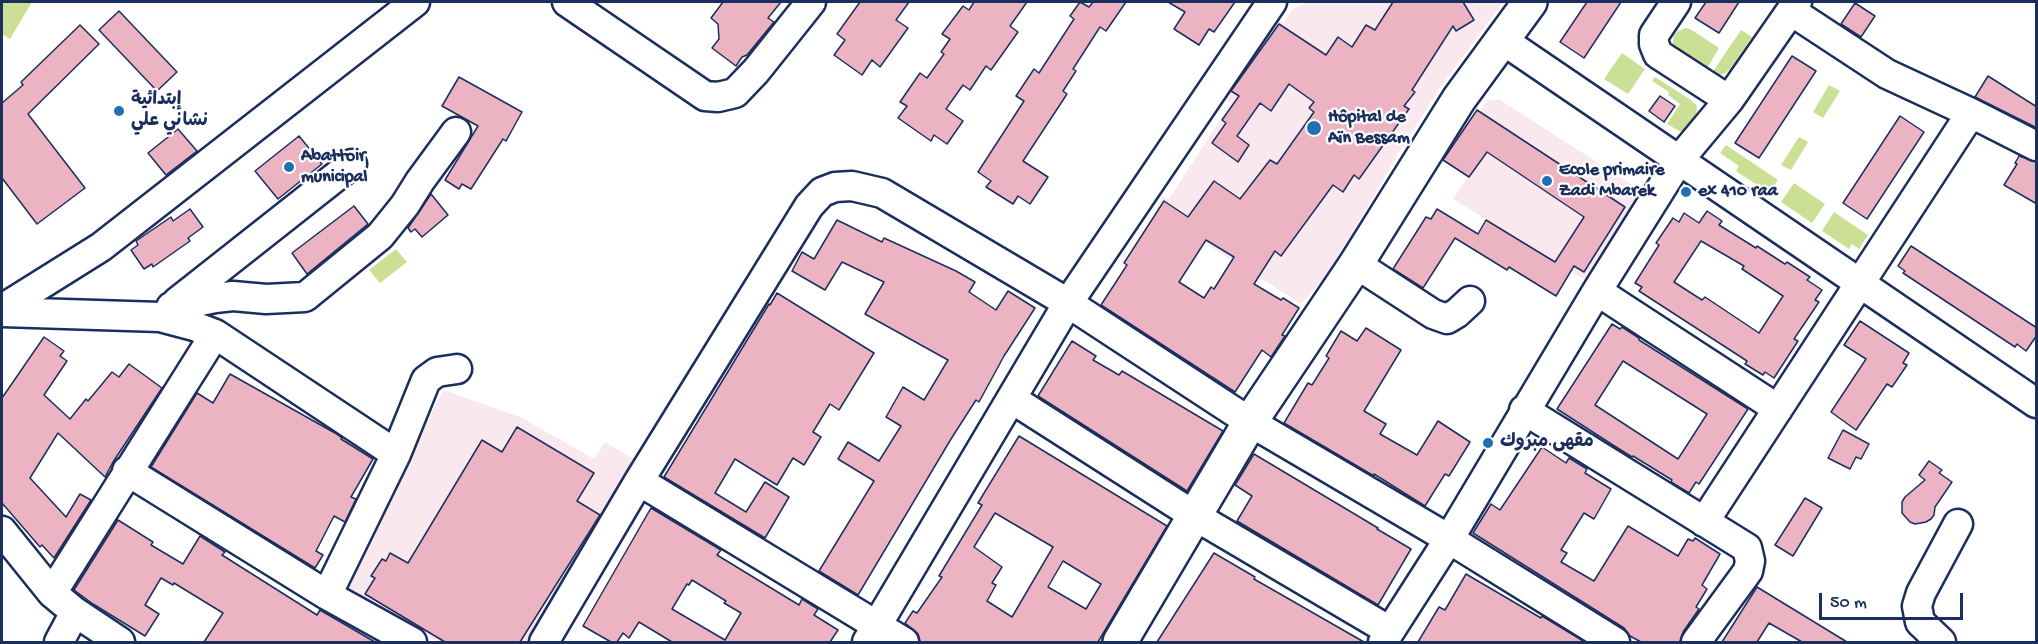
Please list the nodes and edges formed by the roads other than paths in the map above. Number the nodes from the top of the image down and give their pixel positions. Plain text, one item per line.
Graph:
1 (415, 2) edge
2 (567, 2) edge
3 (811, 2) edge
4 (1272, 2) edge
5 (1530, 2) edge
6 (1676, 2) edge
7 (1794, 6) edge
8 (1501, 39) junction
9 (1729, 100) junction
10 (1971, 113) junction
11 (456, 132) dead end
12 (2037, 146) edge
13 (1679, 160) junction
14 (352, 164) dead end
15 (1356, 264) junction
16 (1860, 283) junction
17 (1596, 291) junction
18 (1470, 301) dead end
19 (1068, 303) junction
20 (2, 311) edge
21 (166, 312) junction
22 (215, 334) junction
23 (457, 369) dead end
24 (1012, 399) junction
25 (2037, 403) edge
26 (1524, 410) junction
27 (1778, 410) junction
28 (1250, 422) junction
29 (396, 454) junction
30 (127, 471) junction
31 (639, 481) junction
32 (1195, 516) junction
33 (1704, 522) junction
34 (1958, 524) dead end
35 (2, 531) edge
36 (1449, 539) junction
37 (52, 593) junction
38 (327, 595) junction
39 (75, 612) junction
40 (872, 634) edge
41 (1386, 637) edge
42 (59, 642) edge
43 (120, 642) edge
44 (412, 642) edge
45 (544, 642) edge
46 (904, 642) edge
47 (1120, 642) edge
48 (1615, 642) edge
49 (1696, 642) edge
50 (1941, 642) edge

1 - 20 street
2 - 3 street
4 - 19 street
5 - 8 main road
6 - 9 street
7 - 9 street
7 - 10 street
8 - 13 street
8 - 15 main road
9 - 13 street
10 - 12 street
10 - 16 street
11 - 21 street
13 - 16 street
13 - 17 street
14 - 21 street
15 - 18 street
15 - 28 main road
16 - 25 street
16 - 27 street
17 - 26 street
17 - 27 street
19 - 24 street
19 - 28 street
19 - 31 street
20 - 21 street
21 - 22 street
22 - 29 street
22 - 30 street
23 - 29 street
24 - 32 street
24 - 40 street
26 - 33 street
26 - 36 street
27 - 33 street
28 - 32 main road
28 - 36 street
29 - 38 street
30 - 37 street
30 - 38 street
31 - 40 street
31 - 45 street
32 - 41 street
32 - 47 main road
33 - 49 street
34 - 50 street
35 - 37 street
36 - 41 street
36 - 48 street
37 - 39 street
38 - 44 street
39 - 42 street
39 - 43 street
40 - 46 street

